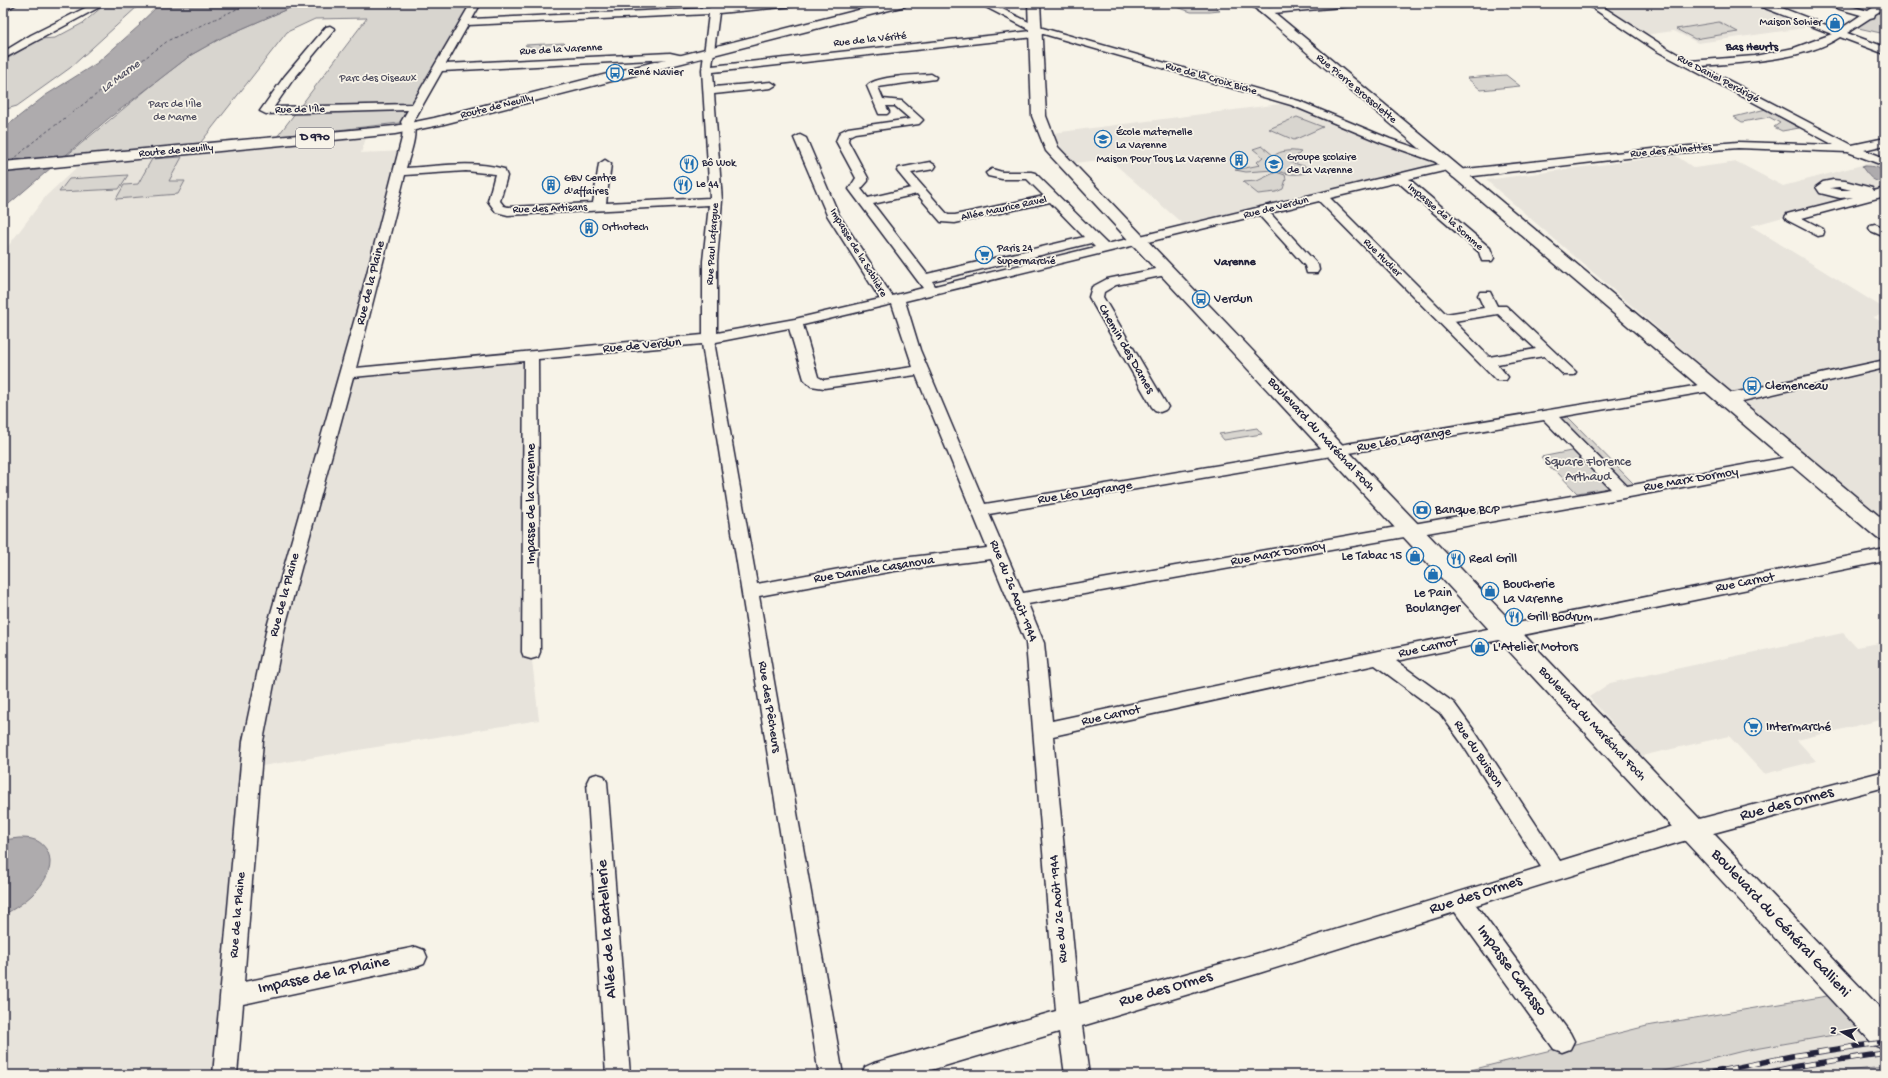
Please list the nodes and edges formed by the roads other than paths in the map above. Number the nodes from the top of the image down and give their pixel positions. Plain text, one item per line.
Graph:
1 (13, 3) edge
2 (102, 3) edge
3 (476, 3) edge
4 (793, 3) edge
5 (901, 3) edge
6 (983, 3) edge
7 (1034, 3) edge
8 (1353, 3) edge
9 (1590, 3) edge
10 (1760, 3) edge
11 (1829, 3) edge
12 (1885, 4) edge
13 (715, 7) edge
14 (1259, 7) edge
15 (3, 9) edge
16 (1871, 15) junction
17 (465, 22) junction
18 (330, 29) dead end
19 (1035, 32) junction
20 (1840, 34) junction
21 (1885, 51) edge
22 (709, 53) junction
23 (3, 56) edge
24 (684, 59) junction
25 (1689, 64) junction
26 (438, 68) junction
27 (707, 70) junction
28 (931, 77) dead end
29 (770, 85) dead end
30 (709, 90) junction
31 (878, 102) junction
32 (414, 107) junction
33 (889, 125) junction
34 (409, 127) junction
35 (800, 138) dead end
36 (1885, 141) edge
37 (1850, 149) junction
38 (1885, 162) edge
39 (605, 164) dead end
40 (930, 166) dead end
41 (1448, 166) junction
42 (3, 167) edge
43 (399, 172) junction
44 (992, 173) dead end
45 (1400, 177) junction
46 (1885, 185) edge
47 (919, 190) junction
48 (1868, 191) dead end
49 (1885, 192) edge
50 (1322, 197) junction
51 (1053, 198) junction
52 (716, 201) junction
53 (865, 202) junction
54 (599, 207) junction
55 (1262, 211) junction
56 (1818, 232) dead end
57 (1093, 239) junction
58 (1138, 242) junction
59 (1105, 249) junction
60 (1487, 258) dead end
61 (1312, 270) dead end
62 (1166, 271) junction
63 (924, 279) junction
64 (932, 290) junction
65 (1485, 295) dead end
66 (893, 300) junction
67 (1492, 310) junction
68 (1443, 319) junction
69 (795, 323) junction
70 (710, 339) junction
71 (1547, 351) junction
72 (531, 356) junction
73 (1486, 362) junction
74 (1885, 364) edge
75 (922, 370) junction
76 (1569, 372) dead end
77 (347, 373) junction
78 (1501, 377) dead end
79 (1718, 392) junction
80 (1160, 407) dead end
81 (1548, 415) junction
82 (1336, 451) junction
83 (1799, 460) junction
84 (1624, 493) junction
85 (979, 510) junction
86 (1412, 531) junction
87 (1885, 533) edge
88 (998, 552) junction
89 (1885, 555) edge
90 (750, 591) junction
91 (1016, 600) junction
92 (1506, 632) junction
93 (531, 652) dead end
94 (1378, 658) junction
95 (1042, 731) junction
96 (1885, 779) edge
97 (597, 782) dead end
98 (1692, 830) junction
99 (1555, 871) junction
100 (1461, 902) junction
101 (416, 957) dead end
102 (232, 995) junction
103 (1069, 1019) junction
104 (1885, 1034) edge
105 (1562, 1041) dead end
106 (225, 1075) edge
107 (618, 1075) edge
108 (831, 1075) edge
109 (874, 1075) edge
110 (1077, 1075) edge

1 - 15 street
2 - 23 street
3 - 17 street, Rue de la Plaine
4 - 13 street
5 - 22 main road, Route de Neuilly / D 970
6 - 19 street, Rue de la Croix Biche
7 - 19 main road, Boulevard du Maréchal Foch
8 - 14 street
9 - 25 street, Rue Daniel Perdrigé
10 - 20 street
11 - 16 street
12 - 16 street
13 - 17 street
13 - 22 street, Rue Paul Lafargue
14 - 41 main road, Rue Pierre Brossolette
16 - 20 street
17 - 26 street, Rue de la Plaine
18 - 32 street, Rue de l'Île
19 - 27 street, Rue de la Vérité
19 - 41 street, Rue de la Croix Biche
19 - 58 main road, Boulevard du Maréchal Foch
20 - 21 street
20 - 25 street
22 - 24 main road, Route de Neuilly / D 970
22 - 27 street, Rue Paul Lafargue
24 - 26 street, Rue de la Varenne
24 - 34 main road, Route de Neuilly / D 970
25 - 37 street, Rue Daniel Perdrigé
26 - 32 street, Rue de la Plaine
27 - 30 street, Rue Paul Lafargue
28 - 31 street
29 - 30 street
30 - 52 street, Rue Paul Lafargue
31 - 33 street
31 - 33 street
32 - 34 street, Rue de la Plaine
33 - 53 street
34 - 42 main road, Route de Neuilly / D 970
34 - 43 street, Rue de la Plaine
35 - 66 street, Impasse de la Sablière
36 - 37 street, Rue des Aulnettes
37 - 38 street
37 - 41 street, Rue des Aulnettes
39 - 54 street
40 - 47 street, Allée Maurice Ravel
41 - 45 street, Rue de Verdun
41 - 79 main road, Rue Pierre Brossolette
43 - 54 street, Rue des Artisans
43 - 77 street, Rue de la Plaine
44 - 51 street, Allée Maurice Ravel
45 - 50 street, Rue de Verdun
45 - 60 street, Impasse de la Somme
46 - 48 street
47 - 51 street, Allée Maurice Ravel
47 - 53 street
49 - 56 street
50 - 55 street, Rue de Verdun
50 - 68 street, Rue Hudier
51 - 57 street, Allée Maurice Ravel
52 - 54 street, Rue des Artisans
52 - 70 street, Rue Paul Lafargue
53 - 63 street
55 - 58 street, Rue de Verdun
55 - 61 street
57 - 59 street
57 - 63 street
58 - 59 street, Rue de Verdun
58 - 62 main road, Boulevard du Maréchal Foch
59 - 64 street, Rue de Verdun
62 - 80 street, Chemin des Dames
62 - 82 main road, Boulevard du Maréchal Foch
63 - 64 street
64 - 66 street, Rue de Verdun
65 - 67 street
66 - 69 street, Rue de Verdun
66 - 75 street, Rue du 26 Août 1944
67 - 68 street
67 - 71 street
68 - 73 street, Rue Hudier
69 - 70 street, Rue de Verdun
69 - 75 street
70 - 72 street, Rue de Verdun
70 - 90 street, Rue des Pêcheurs
71 - 73 street
71 - 76 street
72 - 77 street, Rue de Verdun
72 - 93 street, Impasse de la Varenne
73 - 78 street, Rue Hudier
74 - 79 street, Rue Léo Lagrange
75 - 85 street, Rue du 26 Août 1944
77 - 102 street, Rue de la Plaine
79 - 81 street, Rue Léo Lagrange
79 - 83 main road, Rue Pierre Brossolette
81 - 82 street, Rue Léo Lagrange
81 - 84 street
82 - 85 street, Rue Léo Lagrange
82 - 86 main road, Boulevard du Maréchal Foch
83 - 84 street, Rue Marx Dormoy
83 - 87 main road, Rue Pierre Brossolette
84 - 86 street, Rue Marx Dormoy
85 - 88 street, Rue du 26 Août 1944
86 - 91 street, Rue Marx Dormoy
86 - 92 main road, Boulevard du Maréchal Foch
88 - 90 street, Rue Danielle Casanova
88 - 91 street, Rue du 26 Août 1944
89 - 92 street, Rue Carnot
90 - 108 street, Rue des Pêcheurs
91 - 95 street, Rue du 26 Août 1944
92 - 94 street, Rue Carnot
92 - 98 main road, Boulevard du Maréchal Foch
94 - 95 street, Rue Carnot
94 - 99 street, Rue du Buisson
95 - 103 street, Rue du 26 Août 1944
96 - 98 street, Rue des Ormes
97 - 107 street, Allée de la Batellerie
98 - 99 street, Rue des Ormes
98 - 104 main road, Boulevard du Général Gallieni
99 - 100 street, Rue des Ormes
100 - 103 street, Rue des Ormes
100 - 105 street, Impasse Carasso
101 - 102 street, Impasse de la Plaine
102 - 106 street, Rue de la Plaine
103 - 109 street, Rue des Ormes
103 - 110 street, Rue du 26 Août 1944

